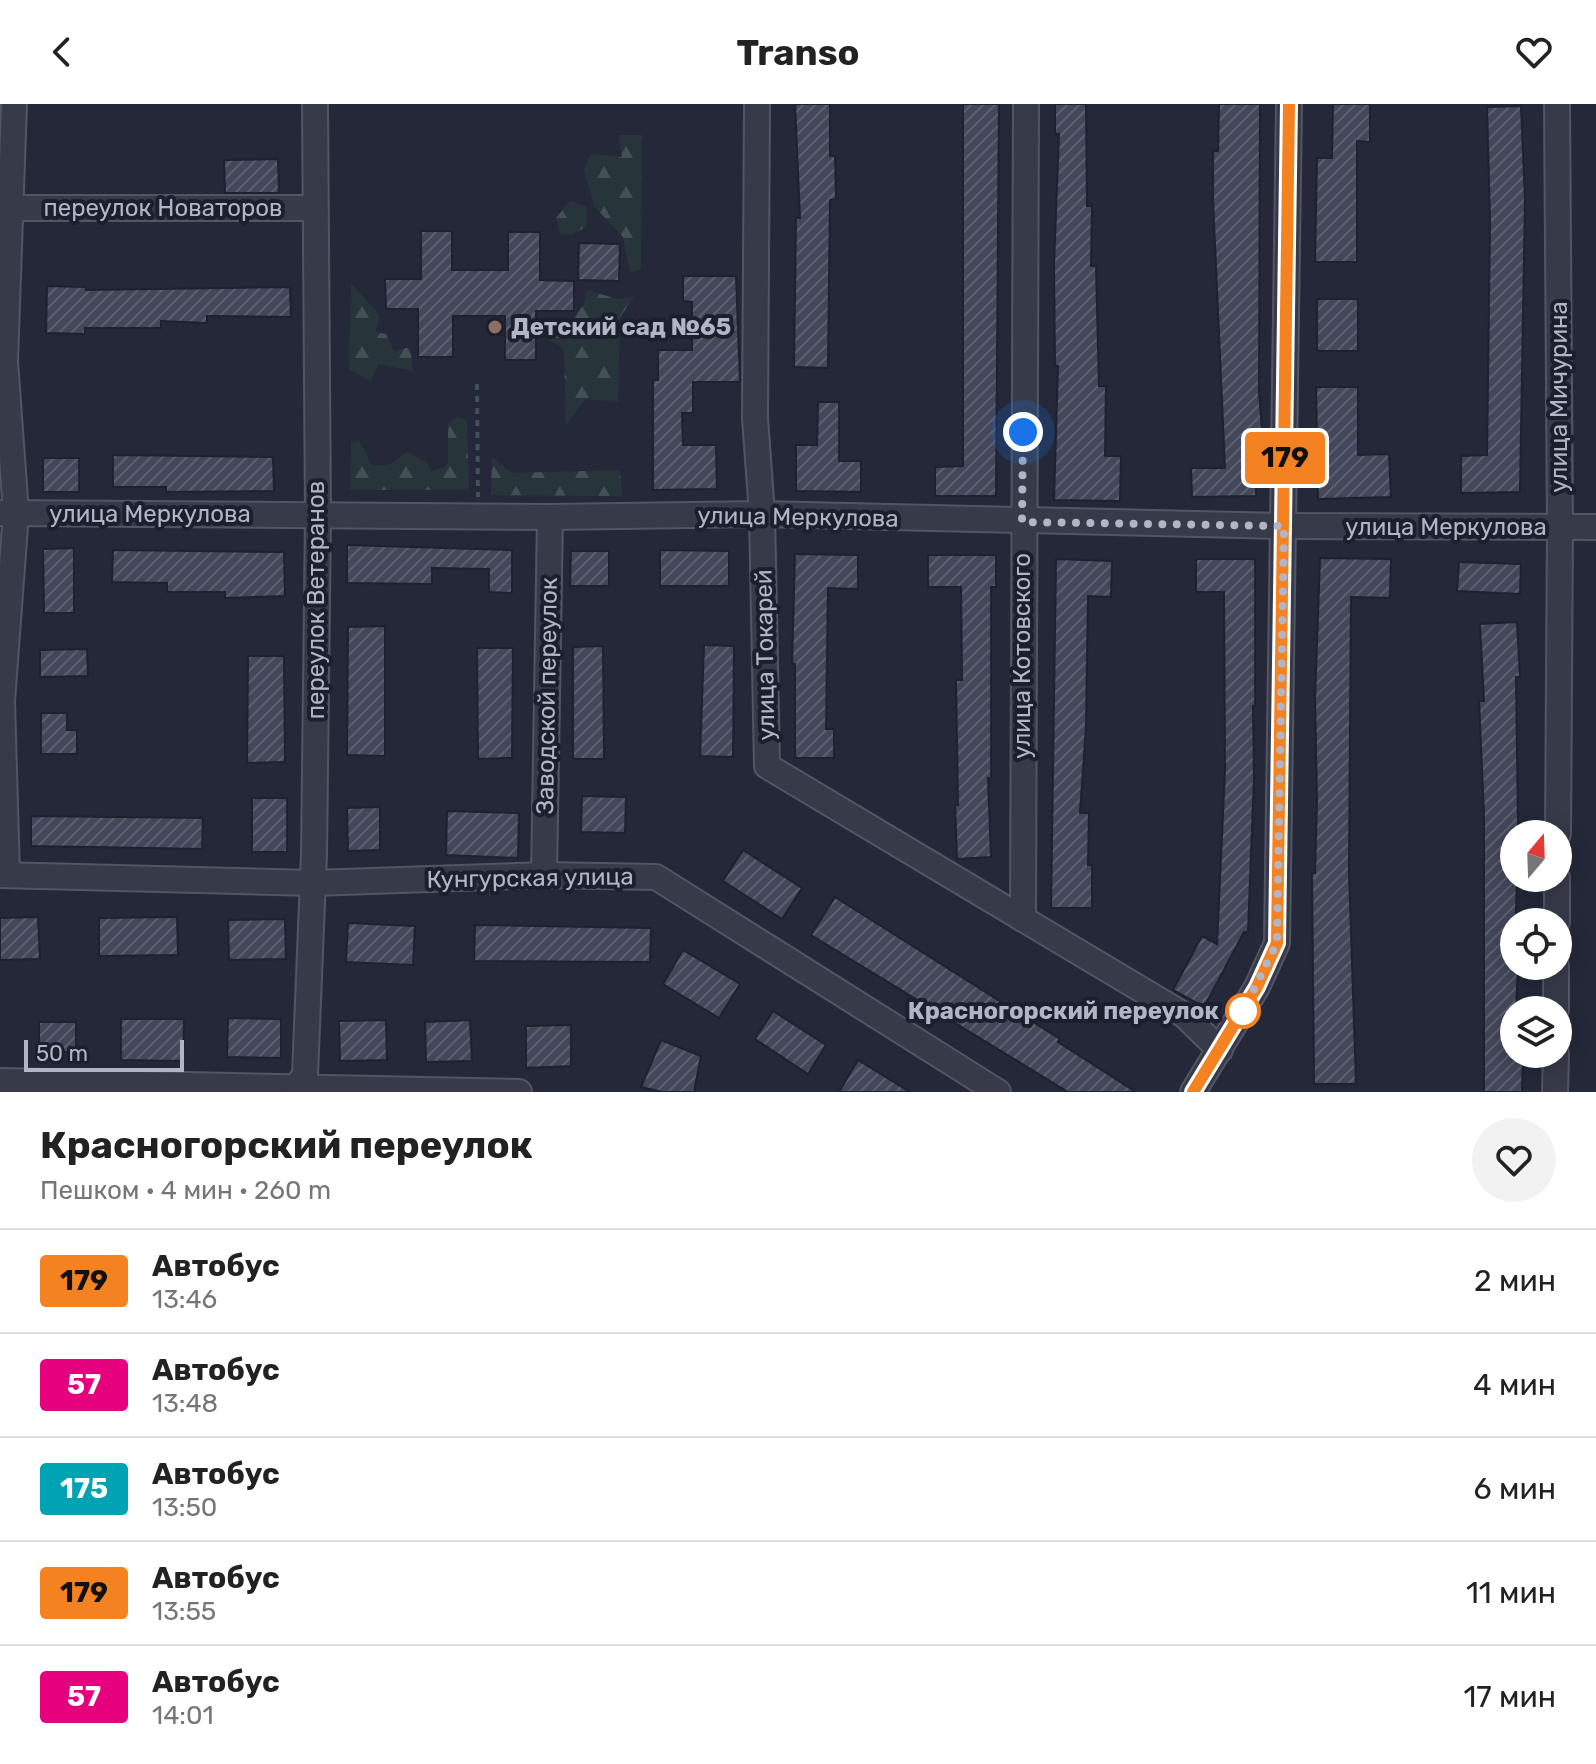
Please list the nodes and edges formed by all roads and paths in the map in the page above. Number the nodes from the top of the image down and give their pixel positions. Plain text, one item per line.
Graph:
1 (14, 104) edge
2 (315, 104) edge
3 (757, 104) edge
4 (1026, 104) edge
5 (1289, 104) edge
6 (1557, 104) edge
7 (11, 208) junction
8 (315, 208) junction
9 (477, 384) dead end
10 (8, 513) edge
11 (762, 514) junction
12 (318, 516) junction
13 (478, 517) junction
14 (550, 517) junction
15 (1022, 522) junction
16 (1284, 526) junction
17 (1560, 527) junction
18 (1596, 527) edge
19 (1558, 820) edge
20 (4, 875) edge
21 (544, 875) junction
22 (313, 883) junction
23 (1023, 919) junction
24 (1220, 1050) junction
25 (1556, 1068) edge
26 (0, 1081) edge
27 (293, 1090) edge
28 (519, 1092) edge
29 (998, 1092) edge
30 (1194, 1092) edge
31 (1555, 1092) edge

1 - 7 street
2 - 8 street, переулок Ветеранов
3 - 11 street, улица Токарей
4 - 15 street, улица Котовского
5 - 16 street
6 - 17 street, улица Мичурина
7 - 8 street, переулок Новаторов
7 - 10 street
8 - 12 street, переулок Ветеранов
9 - 13 path
10 - 12 street, улица Меркулова
10 - 20 street
11 - 14 street, улица Меркулова
11 - 15 street, улица Меркулова
11 - 23 street, улица Токарей
12 - 13 street, улица Меркулова
12 - 22 street, переулок Ветеранов
13 - 14 street, улица Меркулова
14 - 21 street, Заводской переулок
15 - 16 street, улица Меркулова
15 - 23 street, улица Котовского
16 - 17 street, улица Меркулова
16 - 24 street
17 - 18 street, улица Меркулова
17 - 19 street, улица Мичурина
20 - 22 street, Кунгурская улица
21 - 22 street, Кунгурская улица
21 - 29 street, Кунгурская улица
22 - 27 street, переулок Ветеранов
23 - 24 street, улица Токарей
24 - 30 street
25 - 31 street
26 - 27 street
27 - 28 street

